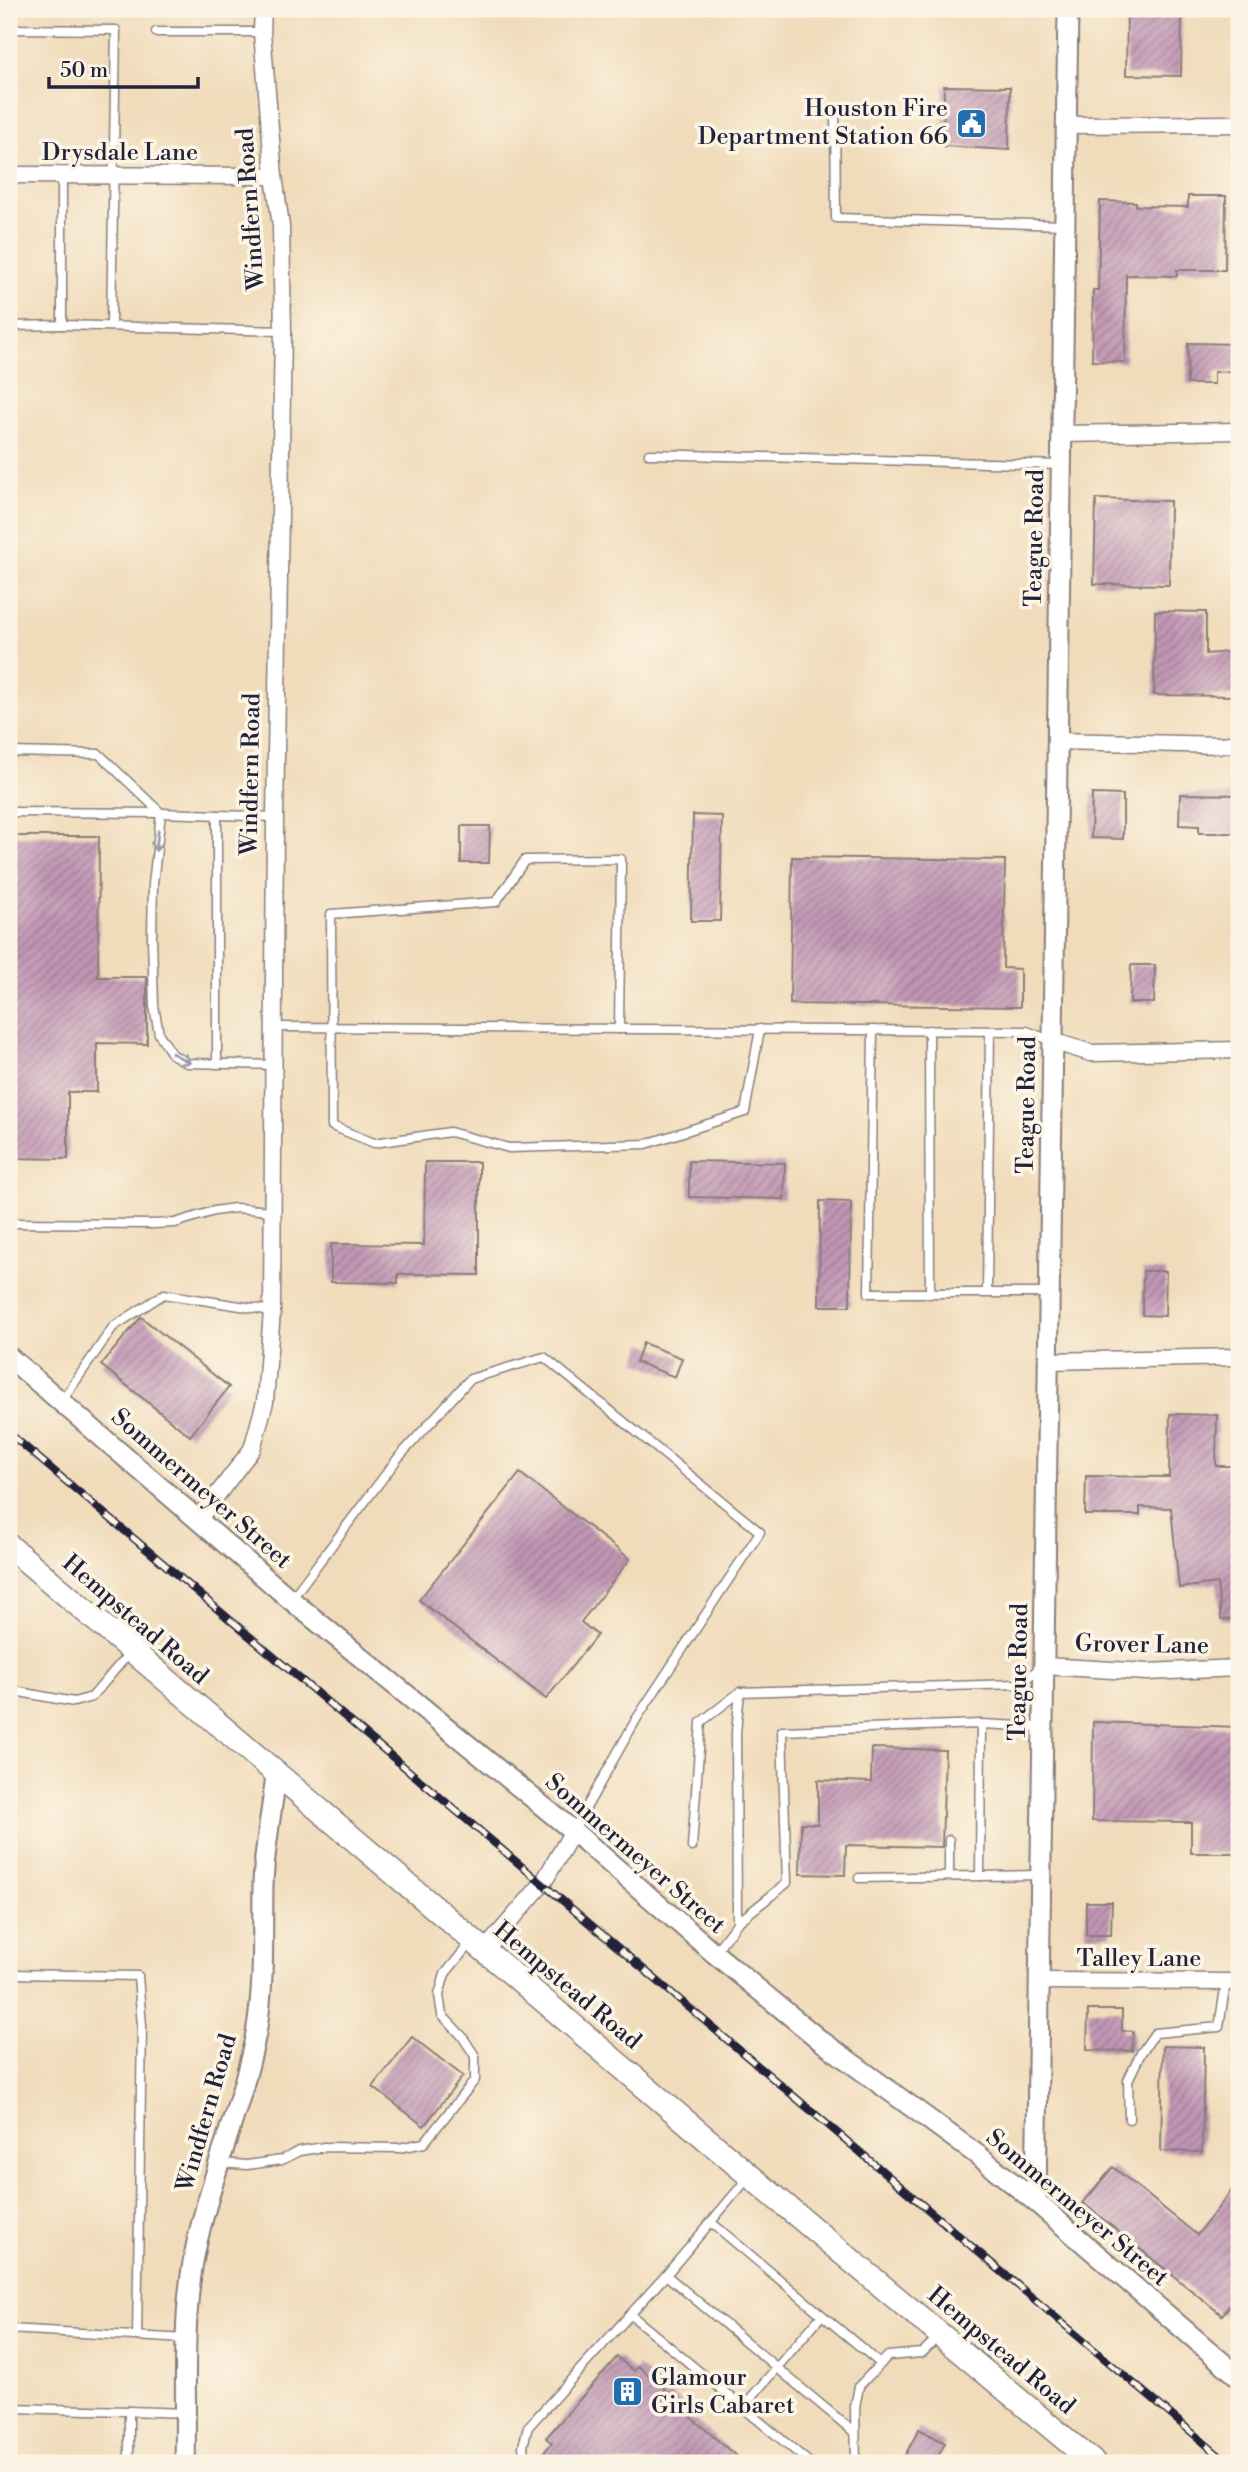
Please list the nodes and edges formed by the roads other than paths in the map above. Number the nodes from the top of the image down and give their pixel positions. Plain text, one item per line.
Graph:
1 (263, 9) edge
2 (1068, 9) edge
3 (9, 29) edge
4 (156, 32) dead end
5 (262, 32) junction
6 (835, 109) dead end
7 (1239, 124) edge
8 (1066, 125) junction
9 (9, 175) edge
10 (62, 175) junction
11 (114, 175) junction
12 (274, 176) junction
13 (1064, 225) junction
14 (62, 325) junction
15 (9, 326) edge
16 (111, 326) junction
17 (283, 331) junction
18 (1239, 431) edge
19 (1061, 434) junction
20 (649, 454) dead end
21 (1061, 465) junction
22 (1057, 741) junction
23 (1239, 743) edge
24 (9, 755) edge
25 (9, 812) edge
26 (161, 813) junction
27 (217, 815) junction
28 (275, 817) junction
29 (273, 1027) junction
30 (332, 1028) junction
31 (619, 1029) junction
32 (760, 1029) junction
33 (873, 1030) junction
34 (929, 1030) junction
35 (990, 1031) junction
36 (1052, 1041) junction
37 (1239, 1050) edge
38 (217, 1064) junction
39 (273, 1065) junction
40 (272, 1211) junction
41 (9, 1223) edge
42 (987, 1292) junction
43 (1049, 1293) junction
44 (930, 1294) junction
45 (272, 1311) junction
46 (9, 1357) edge
47 (1239, 1357) edge
48 (1048, 1361) junction
49 (62, 1401) junction
50 (198, 1520) junction
51 (9, 1546) edge
52 (291, 1600) junction
53 (131, 1651) junction
54 (1044, 1666) junction
55 (1239, 1668) edge
56 (9, 1690) edge
57 (740, 1692) junction
58 (981, 1724) junction
59 (1042, 1727) junction
60 (276, 1775) junction
61 (573, 1831) junction
62 (949, 1840) dead end
63 (692, 1847) dead end
64 (1040, 1875) junction
65 (950, 1876) junction
66 (980, 1876) junction
67 (859, 1878) dead end
68 (737, 1923) junction
69 (479, 1945) junction
70 (714, 1953) junction
71 (9, 1974) edge
72 (1039, 1981) junction
73 (1232, 1982) edge
74 (1129, 2119) dead end
75 (218, 2163) junction
76 (750, 2176) junction
77 (1036, 2202) junction
78 (712, 2223) junction
79 (666, 2276) junction
80 (631, 2315) junction
81 (822, 2315) junction
82 (9, 2329) edge
83 (941, 2334) junction
84 (137, 2336) junction
85 (188, 2339) junction
86 (881, 2364) junction
87 (778, 2367) junction
88 (1238, 2373) edge
89 (743, 2407) junction
90 (9, 2408) edge
91 (129, 2410) junction
92 (186, 2413) junction
93 (855, 2434) junction
94 (129, 2463) edge
95 (186, 2463) edge
96 (525, 2463) edge
97 (810, 2463) edge
98 (856, 2463) edge
99 (1094, 2463) edge

1 - 5 street, Windfern Road
2 - 8 street, Teague Road
3 - 11 lane
4 - 5 lane
5 - 12 street, Windfern Road
6 - 13 lane
7 - 8 street
8 - 13 street, Teague Road
9 - 10 street, Drysdale Lane
10 - 11 street, Drysdale Lane
10 - 14 lane
11 - 12 street, Drysdale Lane
11 - 16 lane
12 - 17 street, Windfern Road
13 - 19 street, Teague Road
14 - 15 lane
14 - 16 lane
16 - 17 lane
17 - 28 street, Windfern Road
18 - 19 street
19 - 21 street, Teague Road
20 - 21 lane
21 - 22 street, Teague Road
22 - 23 street
22 - 36 street, Teague Road
24 - 26 lane
25 - 26 lane
26 - 27 lane
26 -> 38 lane
27 - 28 lane
27 - 38 lane
28 - 29 street, Windfern Road
29 - 30 lane
29 - 39 street, Windfern Road
30 - 31 lane
30 - 31 lane
30 - 32 lane
31 - 32 lane
32 - 33 lane
33 - 34 lane
33 - 44 lane
34 - 35 lane
34 - 44 lane
35 - 36 lane
35 - 42 lane
36 - 37 street
36 - 43 street, Teague Road
38 - 39 lane
39 - 40 street, Windfern Road
40 - 41 lane
40 - 45 street, Windfern Road
42 - 43 lane
42 - 44 lane
43 - 48 street, Teague Road
45 - 49 lane
45 - 50 street, Windfern Road
46 - 49 street, Sommermeyer Street
47 - 48 street
48 - 54 street, Teague Road
49 - 50 street, Sommermeyer Street
50 - 52 street, Sommermeyer Street
51 - 53 main road, Hempstead Road
52 - 61 street, Sommermeyer Street
52 - 61 lane
53 - 56 lane
53 - 60 main road, Hempstead Road
54 - 55 street, Grover Lane
54 - 57 lane
54 - 59 street, Teague Road
57 - 63 lane
57 - 68 lane
58 - 59 lane
58 - 66 lane
58 - 68 lane
59 - 64 street, Teague Road
60 - 69 main road, Hempstead Road
60 - 75 street, Windfern Road
61 - 69 street
61 - 70 street, Sommermeyer Street
62 - 65 lane
64 - 66 lane
64 - 72 street, Teague Road
65 - 66 lane
65 - 67 lane
68 - 70 lane
69 - 75 lane
69 - 76 main road, Hempstead Road
70 - 77 street, Sommermeyer Street
71 - 84 lane
72 - 73 street, Talley Lane
72 - 77 street, Teague Road
73 - 74 lane
75 - 85 street, Windfern Road
76 - 78 lane
76 - 83 main road, Hempstead Road
77 - 88 street, Sommermeyer Street
78 - 79 lane
78 - 81 lane
79 - 80 lane
79 - 87 lane
80 - 89 lane
80 - 96 lane
81 - 86 lane
81 - 87 lane
82 - 84 lane
83 - 86 lane
83 - 99 main road, Hempstead Road
84 - 85 lane
85 - 92 street, Windfern Road
86 - 93 lane
87 - 89 lane
87 - 93 lane
89 - 97 lane
90 - 91 lane
91 - 92 lane
91 - 94 lane
92 - 95 street, Windfern Road
93 - 98 lane

